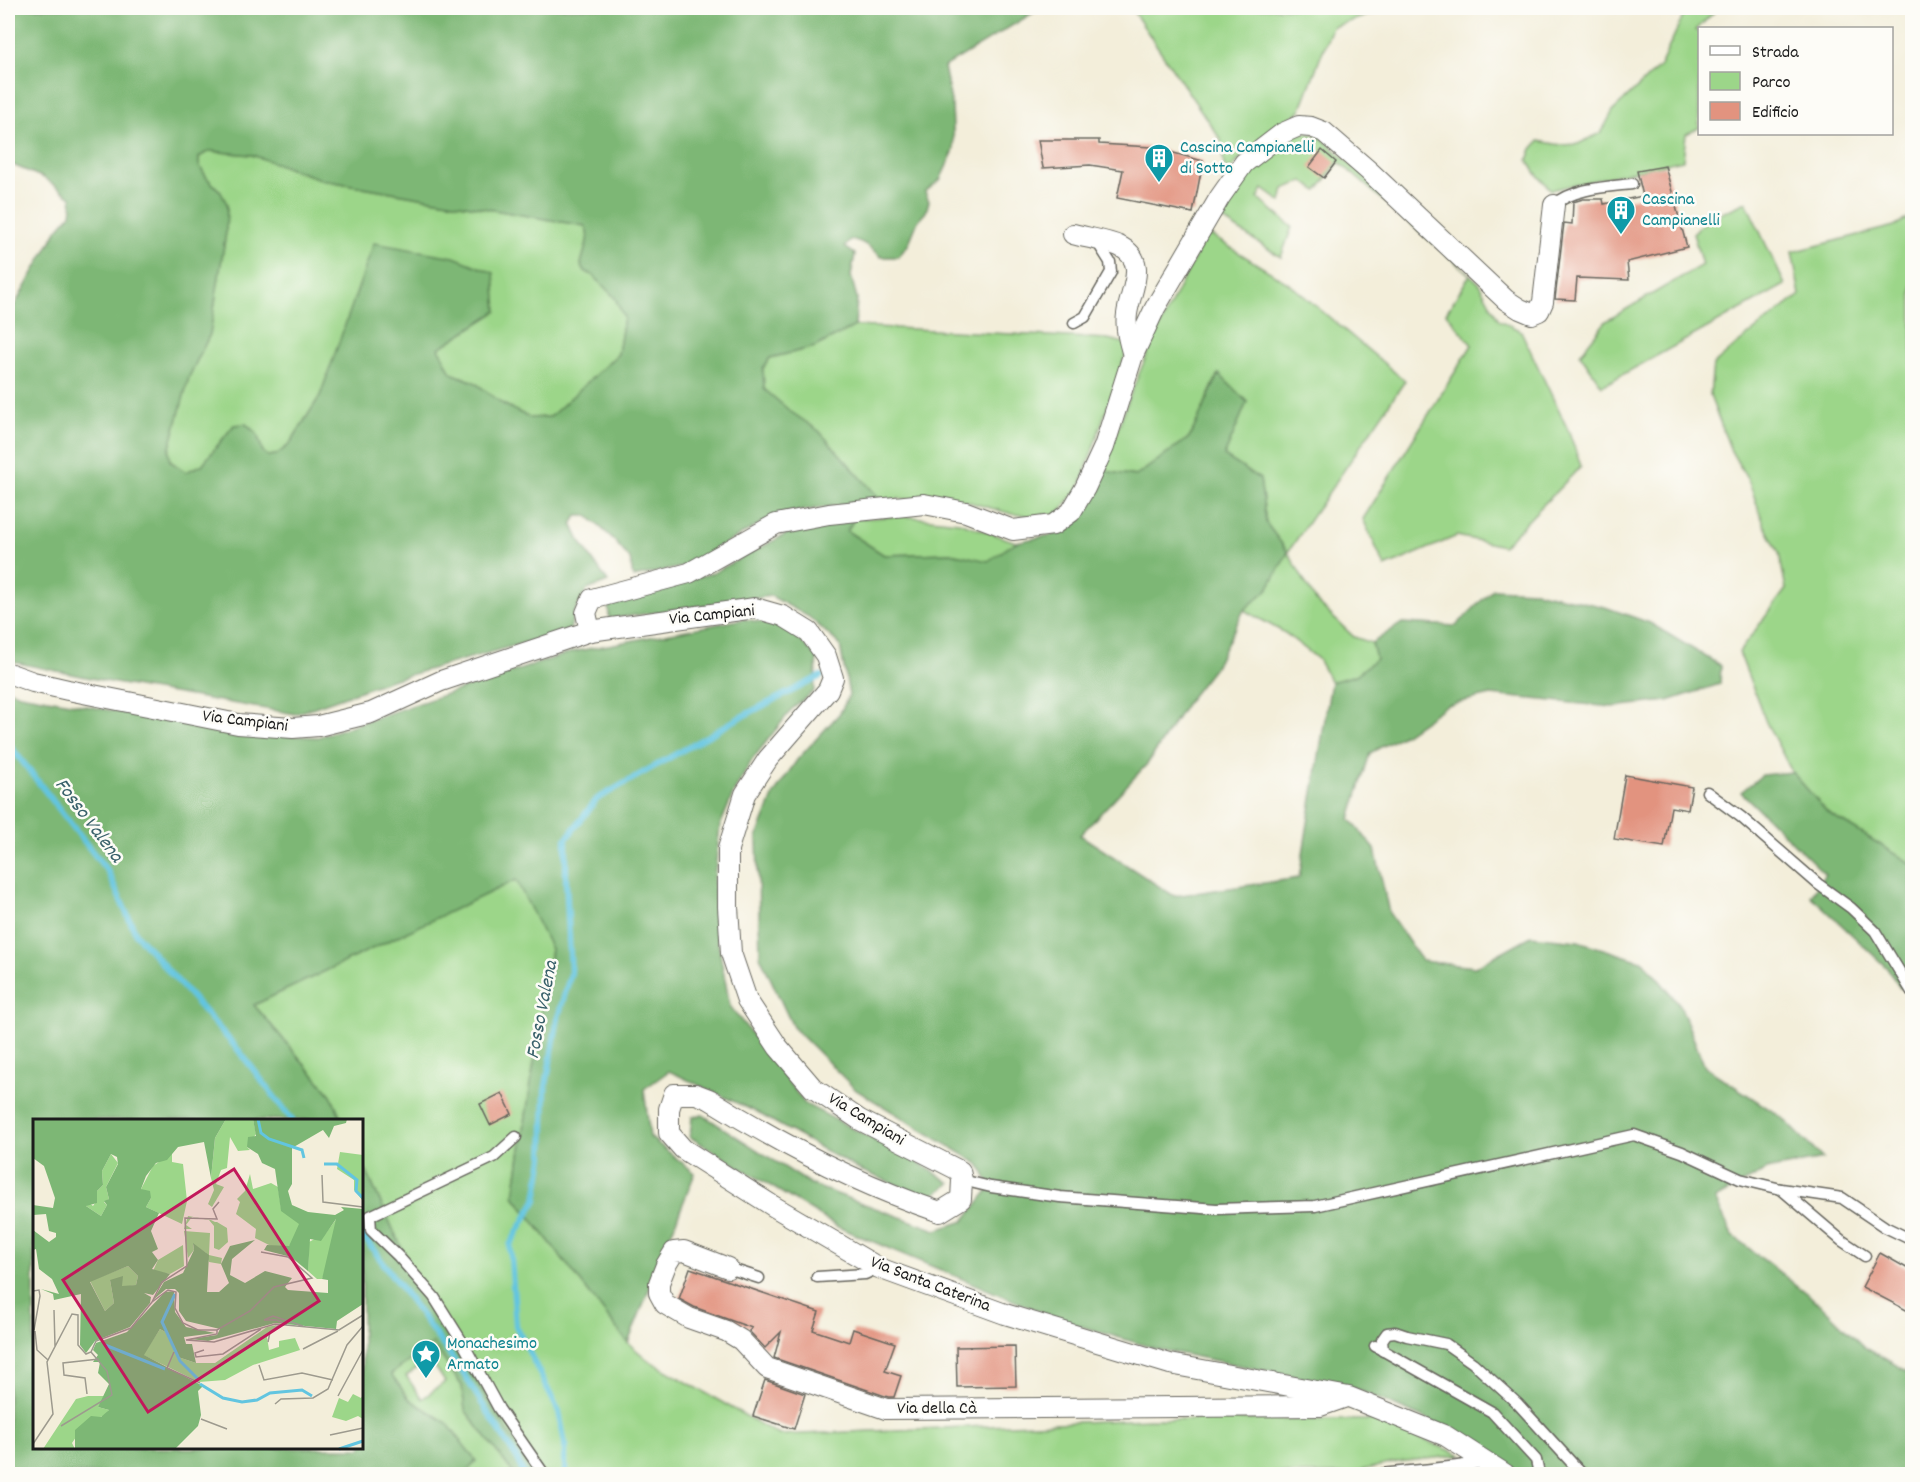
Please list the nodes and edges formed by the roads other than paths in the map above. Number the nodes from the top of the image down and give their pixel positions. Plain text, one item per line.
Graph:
1 (1632, 184) dead end
2 (1554, 205) joint
3 (1073, 234) dead end
4 (1096, 240) junction
5 (1074, 323) dead end
6 (1133, 356) junction
7 (590, 631) junction
8 (8, 674) edge
9 (1707, 792) dead end
10 (1912, 992) edge
11 (516, 1137) dead end
12 (962, 1180) junction
13 (1781, 1189) junction
14 (1912, 1240) edge
15 (1864, 1256) dead end
16 (728, 1268) joint
17 (879, 1268) junction
18 (817, 1277) dead end
19 (759, 1278) dead end
20 (1349, 1397) junction
21 (1486, 1462) junction
22 (544, 1474) edge
23 (1382, 1474) edge
24 (1505, 1474) edge
25 (1539, 1474) edge
26 (1582, 1474) edge

1 - 2 lane
2 - 6 street
3 - 4 street
4 - 5 lane
4 - 6 street
6 - 7 street
7 - 8 street, Via Campiani
7 - 12 street, Via Campiani
9 - 10 lane
11 - 22 lane
12 - 13 lane
12 - 17 street, Via Santa Caterina
13 - 14 lane
13 - 15 lane
16 - 19 lane
16 - 20 street, Via della Cà
17 - 18 lane
17 - 20 street, Via Santa Caterina
20 - 21 street, Via Santa Caterina
21 - 23 lane
21 - 24 street, Via Santa Caterina
25 - 26 lane

